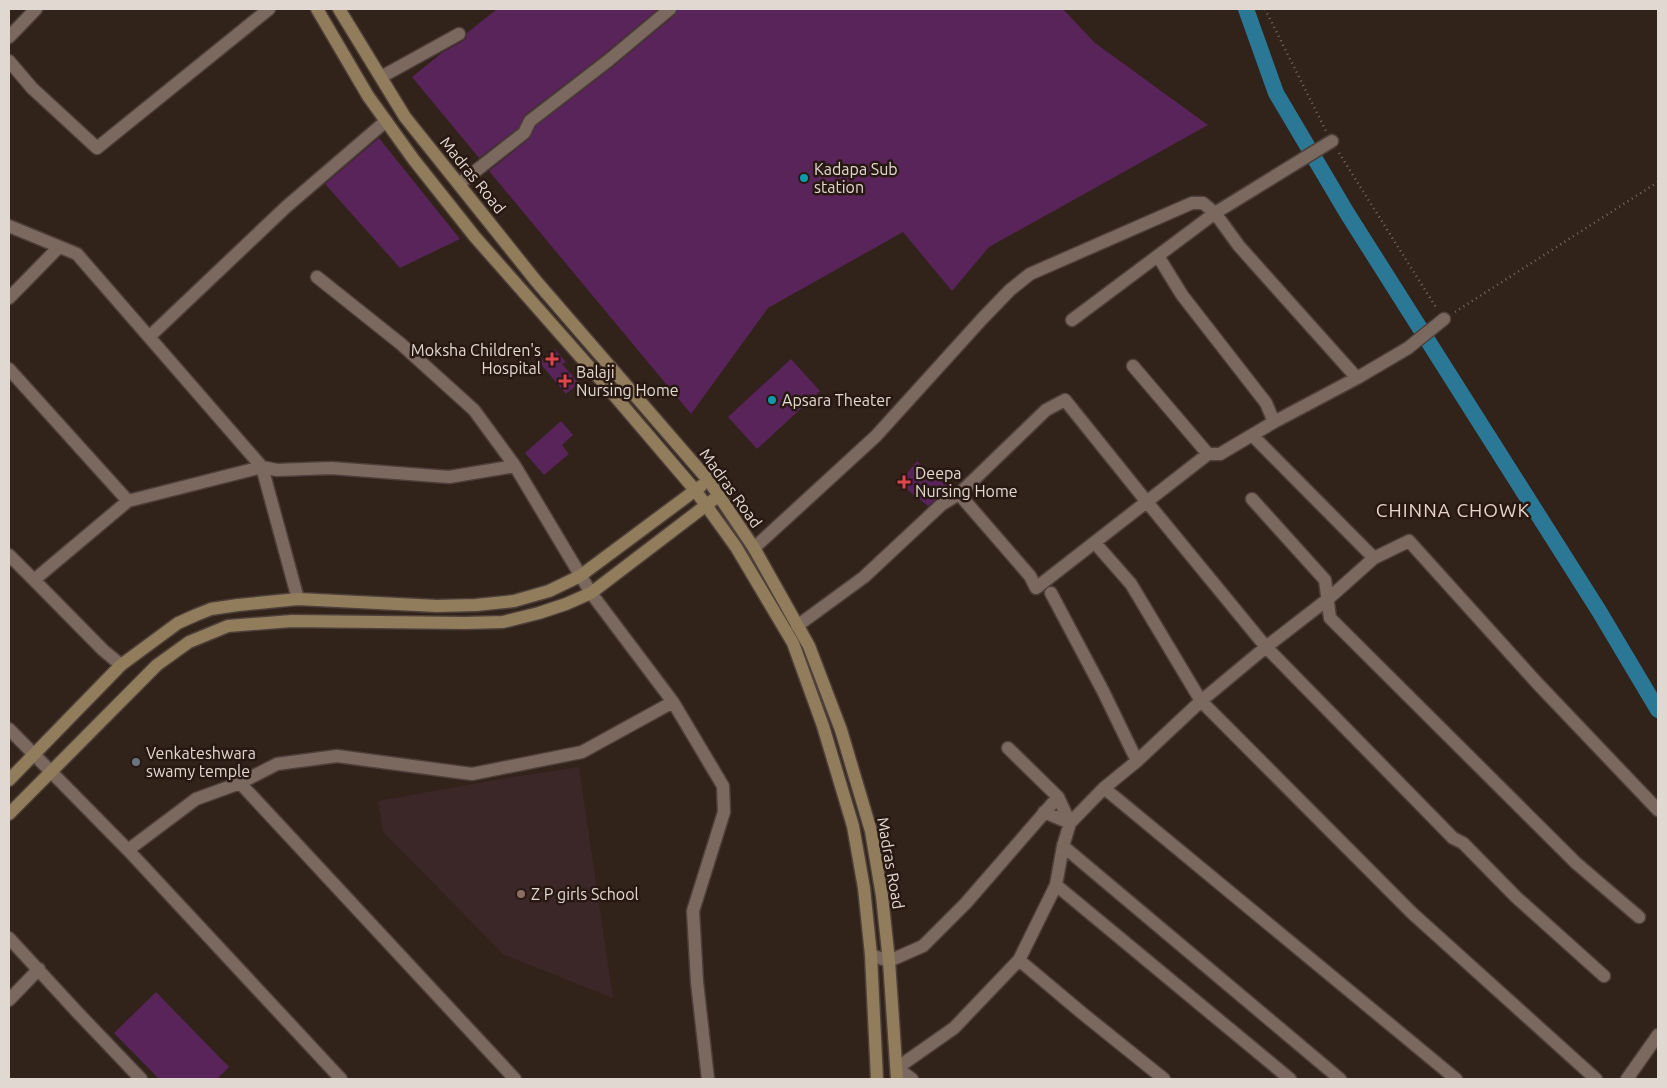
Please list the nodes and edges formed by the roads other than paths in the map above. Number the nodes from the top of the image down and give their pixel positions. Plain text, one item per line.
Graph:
1 (36, 9) edge
2 (270, 9) edge
3 (317, 9) edge
4 (339, 9) edge
5 (670, 9) edge
6 (459, 34) dead end
7 (9, 37) edge
8 (9, 61) edge
9 (382, 77) junction
10 (386, 122) junction
11 (1332, 141) road end
12 (459, 184) junction
13 (1215, 213) junction
14 (9, 226) edge
15 (59, 247) junction
16 (1158, 256) junction
17 (318, 277) dead end
18 (9, 298) edge
19 (1444, 319) road end
20 (1072, 320) dead end
21 (149, 337) junction
22 (1133, 366) dead end
23 (9, 369) edge
24 (1357, 378) junction
25 (1274, 422) junction
26 (1252, 435) junction
27 (1208, 454) junction
28 (515, 466) junction
29 (262, 467) junction
30 (709, 481) junction
31 (695, 490) junction
32 (959, 494) junction
33 (719, 495) junction
34 (1252, 499) dead end
35 (128, 501) junction
36 (1147, 502) junction
37 (706, 505) junction
38 (1095, 543) junction
39 (754, 548) junction
40 (9, 555) edge
41 (1374, 558) junction
42 (580, 576) junction
43 (34, 580) junction
44 (591, 593) junction
45 (1051, 594) dead end
46 (298, 599) junction
47 (1328, 599) junction
48 (797, 626) junction
49 (1266, 647) junction
50 (121, 666) junction
51 (1201, 701) junction
52 (673, 702) junction
53 (9, 729) edge
54 (1008, 748) dead end
55 (34, 754) junction
56 (1137, 761) junction
57 (51, 771) junction
58 (9, 780) edge
59 (240, 783) junction
60 (1104, 788) junction
61 (1058, 797) junction
62 (1658, 810) edge
63 (1044, 812) junction
64 (9, 814) edge
65 (1070, 823) junction
66 (1063, 846) junction
67 (128, 850) junction
68 (1056, 885) junction
69 (1639, 917) dead end
70 (9, 938) edge
71 (872, 955) junction
72 (1019, 960) junction
73 (889, 961) junction
74 (38, 969) junction
75 (1604, 976) dead end
76 (9, 1000) edge
77 (1658, 1035) edge
78 (897, 1073) edge
79 (141, 1079) edge
80 (341, 1079) edge
81 (515, 1079) edge
82 (708, 1079) edge
83 (877, 1079) edge
84 (912, 1079) edge
85 (1164, 1079) edge
86 (1290, 1079) edge
87 (1340, 1079) edge
88 (1456, 1079) edge
89 (1596, 1079) edge
90 (1627, 1079) edge

1 - 7 street
2 - 8 street
3 - 10 main road
4 - 9 main road, Madras Road
5 - 12 street
6 - 9 street
9 - 12 main road, Madras Road
10 - 21 street
10 - 31 main road
11 - 13 street
12 - 30 main road, Madras Road
13 - 16 street
13 - 24 street
13 - 39 street
14 - 15 street
15 - 18 street
15 - 21 street
16 - 20 street
16 - 25 street
17 - 28 street
19 - 24 street
21 - 29 street
22 - 27 street
23 - 35 street
24 - 25 street
25 - 26 street
26 - 27 street
26 - 41 street
27 - 36 street
28 - 29 street
28 - 42 street
29 - 35 street
29 - 46 street
30 - 31 main road
30 - 33 main road, Madras Road
31 - 37 main road
31 - 42 main road
32 - 36 street
32 - 38 street
32 - 48 street
33 - 37 main road
33 - 39 main road, Madras Road
34 - 47 street
35 - 43 street
36 - 38 street
36 - 49 street
37 - 44 main road
37 - 71 main road
38 - 51 street
39 - 48 main road, Madras Road
40 - 43 street
41 - 47 street
41 - 62 street
42 - 44 street
42 - 46 main road
43 - 50 street
44 - 52 street
44 - 57 main road
45 - 56 street
46 - 50 main road
47 - 49 street
47 - 69 street
48 - 73 main road, Madras Road
49 - 51 street
49 - 75 street
50 - 55 main road
51 - 56 street
51 - 89 street
52 - 59 street
52 - 82 street
53 - 55 street
54 - 61 street
55 - 57 street
55 - 58 main road
56 - 60 street
57 - 64 main road
57 - 67 street
59 - 67 street
59 - 81 street
60 - 65 street
60 - 88 street
61 - 63 street
61 - 65 street
63 - 65 street
63 - 73 street
65 - 66 street
66 - 68 street
66 - 87 street
67 - 80 street
68 - 72 street
68 - 86 street
70 - 74 street
71 - 73 street
71 - 83 main road
72 - 78 street
72 - 85 street
73 - 78 main road, Madras Road
74 - 76 street
74 - 79 street
77 - 90 street
78 - 84 street

